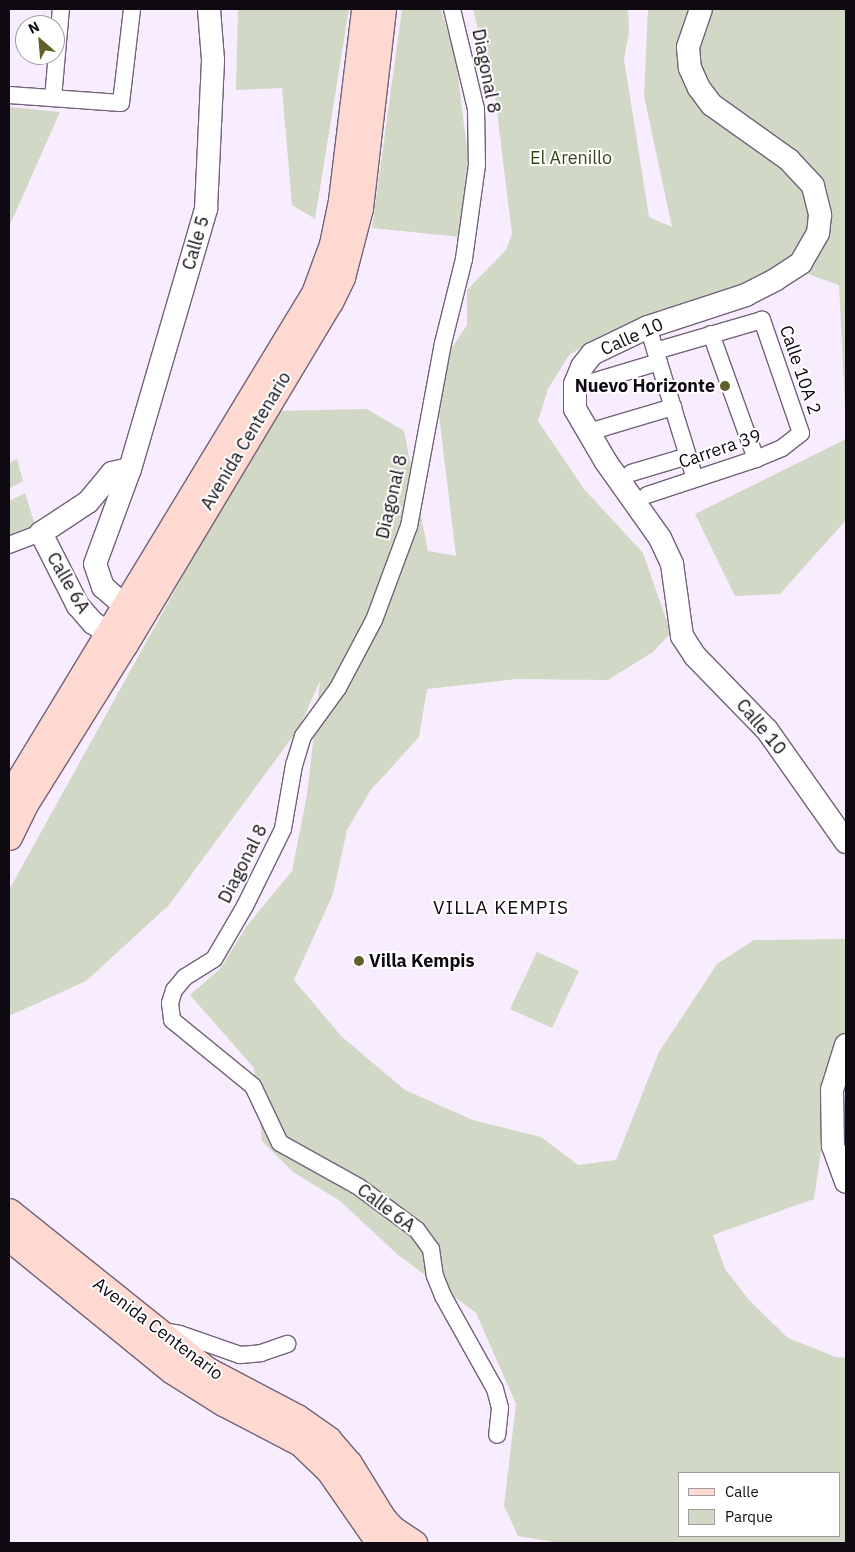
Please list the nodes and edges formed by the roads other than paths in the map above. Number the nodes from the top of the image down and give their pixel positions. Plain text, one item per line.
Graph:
1 (62, 9) edge
2 (132, 9) edge
3 (209, 9) edge
4 (364, 9) edge
5 (383, 9) edge
6 (452, 9) edge
7 (701, 9) edge
8 (9, 95) edge
9 (53, 98) junction
10 (648, 327) junction
11 (711, 334) junction
12 (657, 356) junction
13 (589, 383) dead end
14 (673, 407) junction
15 (589, 432) dead end
16 (801, 433) joint
17 (688, 456) junction
18 (756, 459) junction
19 (130, 469) junction
20 (630, 473) dead end
21 (695, 479) junction
22 (647, 495) dead end
23 (41, 533) junction
24 (9, 545) edge
25 (134, 610) junction
26 (116, 639) junction
27 (58, 734) junction
28 (9, 796) edge
29 (9, 838) edge
30 (846, 842) edge
31 (214, 959) joint
32 (846, 1045) edge
33 (846, 1182) edge
34 (9, 1211) edge
35 (9, 1238) edge
36 (155, 1331) junction
37 (287, 1344) dead end
38 (496, 1435) dead end
39 (379, 1543) edge
40 (414, 1543) edge

1 - 9 street
2 - 9 street
3 - 19 street, Calle 5
4 - 25 main road, Avenida Centenario
5 - 25 main road, Avenida Centenario
6 - 31 street, Diagonal 8
7 - 10 street, Calle 10
8 - 9 street
10 - 12 street
10 - 30 street, Calle 10
11 - 12 street
11 - 16 street, Calle 10A 2
11 - 18 street
12 - 13 street
12 - 14 street
14 - 15 street
14 - 17 street
16 - 18 street, Carrera 39
17 - 20 street
17 - 21 street
18 - 21 street, Carrera 39
19 - 23 street
19 - 25 street, Calle 5
21 - 22 street, Carrera 39
23 - 24 street
23 - 26 street, Calle 6A
25 - 26 main road, Avenida Centenario
26 - 27 main road, Avenida Centenario
27 - 28 main road, Avenida Centenario
27 - 29 main road, Avenida Centenario
31 - 38 street, Calle 6A
32 - 33 street
34 - 36 main road, Avenida Centenario
35 - 39 main road, Avenida Centenario
36 - 37 street
36 - 40 main road, Avenida Centenario

